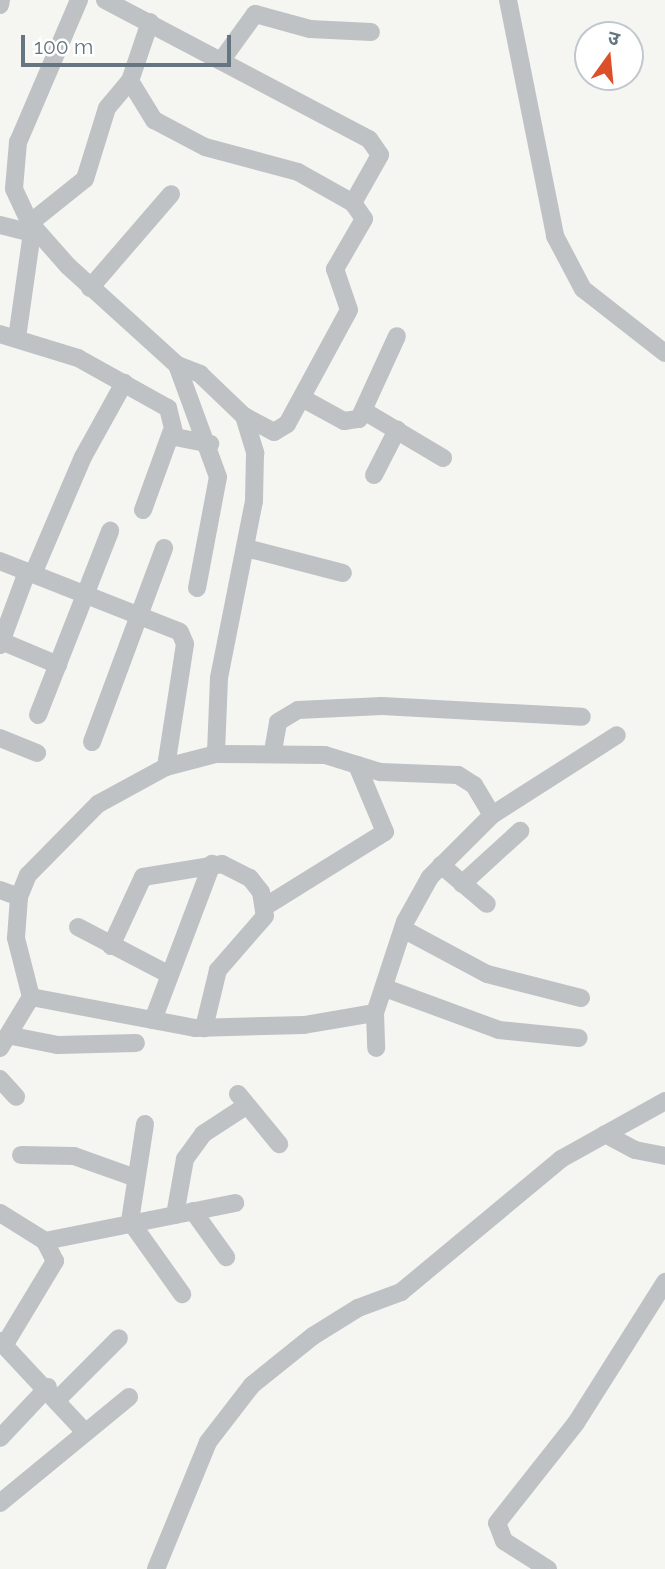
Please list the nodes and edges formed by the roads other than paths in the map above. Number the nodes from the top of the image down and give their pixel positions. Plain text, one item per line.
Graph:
1 (79, 0) edge
2 (105, 0) edge
3 (508, 0) edge
4 (150, 22) junction
5 (371, 32) dead end
6 (221, 61) junction
7 (130, 81) junction
8 (171, 194) dead end
9 (353, 203) junction
10 (0, 225) edge
11 (34, 230) junction
12 (90, 288) junction
13 (8, 336) edge
14 (397, 337) dead end
15 (665, 353) edge
16 (177, 365) junction
17 (124, 383) junction
18 (302, 398) junction
19 (364, 411) junction
20 (244, 416) junction
21 (397, 430) junction
22 (171, 433) junction
23 (210, 444) junction
24 (443, 458) dead end
25 (374, 475) dead end
26 (143, 510) dead end
27 (110, 531) dead end
28 (164, 548) dead end
29 (246, 548) junction
30 (0, 561) edge
31 (30, 573) junction
32 (343, 573) dead end
33 (197, 588) dead end
34 (85, 595) junction
35 (138, 616) junction
36 (1, 643) edge
37 (58, 665) junction
38 (38, 715) dead end
39 (582, 718) dead end
40 (617, 735) dead end
41 (0, 738) edge
42 (92, 742) dead end
43 (272, 751) junction
44 (37, 753) dead end
45 (216, 754) junction
46 (357, 765) junction
47 (166, 767) junction
48 (492, 815) junction
49 (520, 831) dead end
50 (212, 864) junction
51 (441, 865) junction
52 (462, 884) junction
53 (0, 890) edge
54 (19, 897) junction
55 (487, 904) dead end
56 (266, 906) junction
57 (78, 927) dead end
58 (403, 929) junction
59 (111, 946) junction
60 (166, 973) junction
61 (385, 988) junction
62 (31, 997) junction
63 (581, 998) dead end
64 (374, 1013) junction
65 (153, 1020) junction
66 (204, 1028) junction
67 (579, 1038) dead end
68 (6, 1042) edge
69 (136, 1043) dead end
70 (376, 1048) dead end
71 (0, 1079) edge
72 (16, 1097) dead end
73 (665, 1101) edge
74 (145, 1124) dead end
75 (605, 1134) junction
76 (279, 1144) dead end
77 (22, 1155) dead end
78 (665, 1156) edge
79 (133, 1177) junction
80 (235, 1203) dead end
81 (194, 1211) junction
82 (0, 1213) edge
83 (175, 1215) junction
84 (130, 1221) junction
85 (45, 1241) junction
86 (226, 1256) dead end
87 (665, 1282) edge
88 (182, 1294) dead end
89 (119, 1338) dead end
90 (2, 1342) edge
91 (53, 1393) junction
92 (129, 1397) dead end
93 (85, 1432) junction
94 (0, 1438) edge
95 (4, 1492) edge
96 (156, 1569) edge
97 (548, 1569) edge

1 - 11 street
2 - 4 street
3 - 15 street
4 - 6 street
4 - 7 street
5 - 6 street
6 - 9 street
7 - 9 street
7 - 11 street
8 - 12 street
9 - 18 street
10 - 11 street
11 - 12 street
11 - 13 street
12 - 16 street
13 - 17 street
14 - 19 street
16 - 20 street
16 - 23 street
17 - 22 street
17 - 31 street
18 - 19 street
18 - 20 street
19 - 21 street
20 - 29 street
21 - 24 street
21 - 25 street
22 - 23 street
22 - 26 street
23 - 33 street
27 - 34 street
28 - 35 street
29 - 32 street
29 - 45 street
30 - 31 street
31 - 34 street
31 - 36 street
34 - 35 street
34 - 37 street
35 - 42 street
35 - 47 street
36 - 37 street
37 - 38 street
39 - 43 street
40 - 48 street
41 - 44 street
43 - 45 street
43 - 46 street
45 - 47 street
46 - 48 street
46 - 56 street
47 - 54 street
48 - 51 street
49 - 52 street
50 - 56 street
50 - 59 street
50 - 60 street
51 - 52 street
51 - 58 street
52 - 55 street
53 - 54 street
54 - 62 street
56 - 66 street
57 - 59 street
58 - 61 street
58 - 63 street
59 - 60 street
60 - 65 street
61 - 64 street
61 - 67 street
62 - 65 street
62 - 68 street
64 - 66 street
64 - 70 street
65 - 66 street
68 - 69 street
71 - 72 street
73 - 75 street
74 - 79 street
75 - 78 street
75 - 96 street
76 - 83 street
77 - 79 street
79 - 84 street
80 - 81 street
81 - 83 street
81 - 86 street
82 - 85 street
83 - 84 street
84 - 85 street
84 - 88 street
85 - 90 street
87 - 97 street
89 - 91 street
90 - 91 street
91 - 93 street
91 - 94 street
92 - 93 street
93 - 95 street

